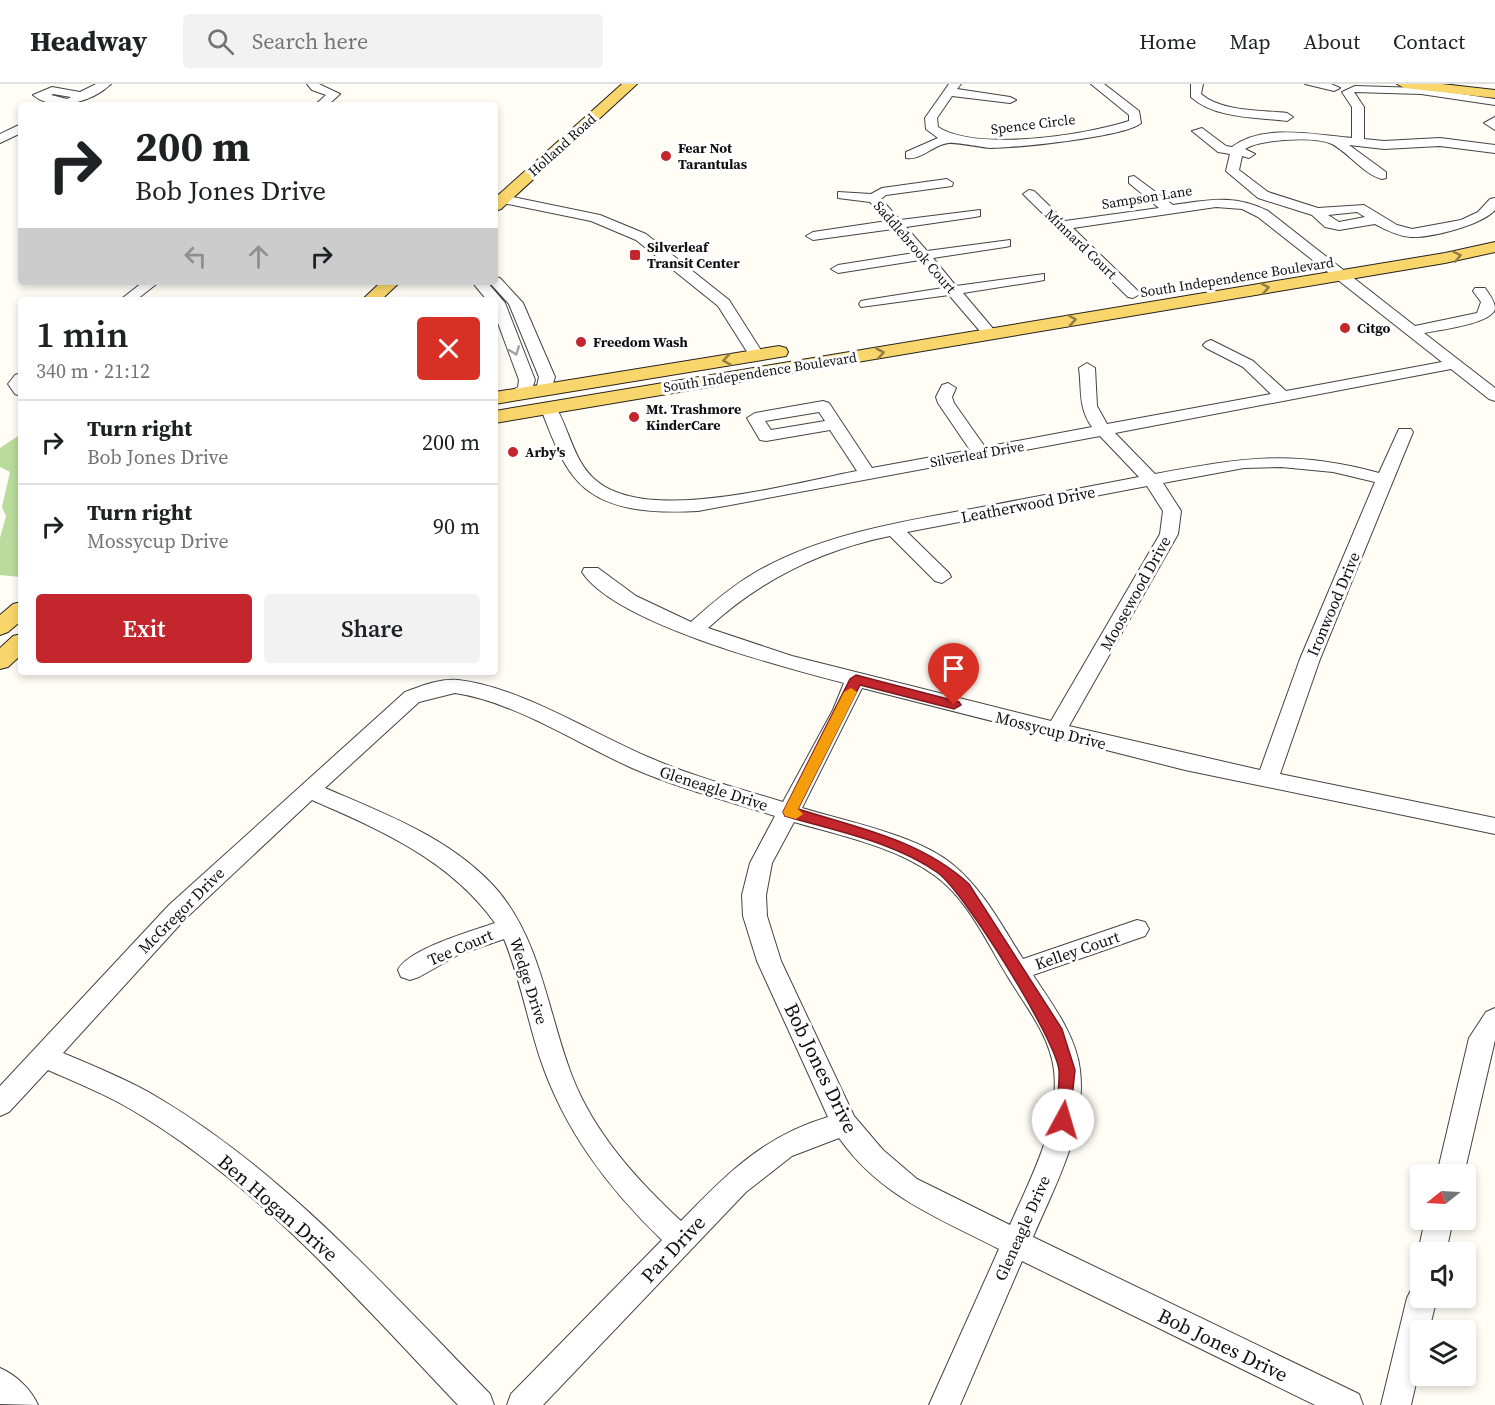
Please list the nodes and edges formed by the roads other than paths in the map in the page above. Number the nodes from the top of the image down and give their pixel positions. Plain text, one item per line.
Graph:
1 (105, 84) edge
2 (313, 84) edge
3 (614, 84) edge
4 (630, 84) edge
5 (1097, 84) edge
6 (1197, 84) edge
7 (1311, 84) edge
8 (1404, 84) edge
9 (1457, 84) edge
10 (1345, 87) edge
11 (952, 88) edge
12 (1495, 88) edge
13 (1495, 94) edge
14 (82, 96) junction
15 (1010, 99) dead end
16 (61, 102) edge
17 (71, 102) edge
18 (325, 102) edge
19 (1495, 102) edge
20 (1287, 117) dead end
21 (1495, 121) edge
22 (1495, 126) edge
23 (18, 130) edge
24 (1198, 131) dead end
25 (1, 138) edge
26 (947, 139) junction
27 (1335, 140) junction
28 (1358, 143) junction
29 (1495, 149) edge
30 (1236, 153) junction
31 (910, 155) dead end
32 (1382, 175) dead end
33 (1134, 180) dead end
34 (947, 183) dead end
35 (1029, 194) dead end
36 (843, 195) dead end
37 (874, 198) junction
38 (1269, 198) junction
39 (498, 199) edge
40 (1495, 202) edge
41 (1238, 204) junction
42 (1169, 209) junction
43 (975, 213) dead end
44 (895, 224) junction
45 (1062, 225) junction
46 (1495, 230) edge
47 (813, 236) dead end
48 (1005, 243) dead end
49 (1495, 247) edge
50 (922, 256) junction
51 (1326, 263) junction
52 (838, 269) dead end
53 (1341, 275) junction
54 (1039, 277) dead end
55 (498, 284) edge
56 (148, 285) edge
57 (388, 285) edge
58 (407, 285) edge
59 (482, 285) edge
60 (952, 291) junction
61 (1480, 291) dead end
62 (1133, 294) junction
63 (131, 297) edge
64 (374, 297) edge
65 (393, 297) edge
66 (493, 297) edge
67 (498, 303) edge
68 (866, 304) dead end
69 (977, 320) junction
70 (1412, 331) junction
71 (990, 334) junction
72 (1211, 345) dead end
73 (756, 355) junction
74 (1454, 364) junction
75 (1087, 368) dead end
76 (781, 369) junction
77 (1495, 374) edge
78 (1476, 381) junction
79 (948, 388) dead end
80 (1495, 396) edge
81 (503, 397) edge
82 (1284, 398) junction
83 (546, 399) junction
84 (498, 411) edge
85 (498, 416) edge
86 (835, 424) dead end
87 (1105, 431) junction
88 (1405, 432) dead end
89 (981, 453) junction
90 (867, 474) junction
91 (1149, 480) junction
92 (1386, 480) junction
93 (894, 530) junction
94 (591, 572) dead end
95 (942, 577) dead end
96 (18, 612) edge
97 (0, 627) edge
98 (694, 629) junction
99 (18, 645) edge
100 (0, 661) edge
101 (856, 679) junction
102 (375, 729) joint
103 (1056, 731) junction
104 (1267, 779) junction
105 (308, 790) junction
106 (790, 812) junction
107 (1495, 826) edge
108 (510, 927) junction
109 (1137, 929) dead end
110 (410, 970) dead end
111 (1017, 970) junction
112 (1495, 1019) edge
113 (43, 1056) junction
114 (0, 1104) edge
115 (845, 1124) junction
116 (1451, 1164) edge
117 (682, 1241) junction
118 (1015, 1243) junction
119 (1420, 1308) edge
120 (0, 1383) edge
121 (23, 1405) edge
122 (479, 1405) edge
123 (522, 1405) edge
124 (944, 1405) edge
125 (1348, 1405) edge
126 (1396, 1405) edge

1 - 14 street
2 - 18 street
3 - 39 main road, Holland Road
4 - 39 main road, Holland Road
5 - 26 street, Spence Circle
6 - 20 street
7 - 10 street
8 - 13 main road
9 - 12 main road
10 - 19 street
10 - 28 street
11 - 15 street
11 - 26 street
14 - 16 street
14 - 17 street
21 - 22 street
23 - 25 street
24 - 30 street
26 - 31 street
27 - 28 street
27 - 30 street
27 - 32 street
28 - 29 street
30 - 38 street
33 - 42 street
34 - 37 street
35 - 45 street, Minnard Court
36 - 37 street, Saddlebrook Court
37 - 44 street, Saddlebrook Court
38 - 40 street
38 - 41 street
39 - 73 street
41 - 42 street, Sampson Lane
41 - 51 street
42 - 45 street, Sampson Lane
43 - 44 street
44 - 47 street
44 - 50 street, Saddlebrook Court
45 - 62 street, Minnard Court
46 - 51 main road, South Independence Boulevard
48 - 50 street
53 -> 49 main road, South Independence Boulevard
50 - 52 street
50 - 60 street, Saddlebrook Court
51 - 53 street
51 - 62 main road, South Independence Boulevard
53 - 70 street
71 -> 53 main road, South Independence Boulevard
54 - 60 street
55 - 83 street, Silverleaf Drive
56 - 63 street
57 - 64 main road
58 - 65 main road
59 -> 66 street
60 - 68 street
60 - 69 street, Saddlebrook Court
61 - 70 street
62 - 69 main road, South Independence Boulevard
67 -> 81 street
69 - 71 street
69 - 73 main road, South Independence Boulevard
70 - 74 street
76 -> 71 main road, South Independence Boulevard
72 - 82 street
73 - 76 main road
73 -> 83 main road, South Independence Boulevard
74 - 78 street
74 - 82 street, Silverleaf Drive
75 - 87 street, Moosewood Drive
76 - 83 main road, South Independence Boulevard
77 - 78 street
78 - 80 street
79 - 89 street
81 - 83 main road, South Independence Boulevard
82 - 87 street, Silverleaf Drive
83 - 84 main road, South Independence Boulevard
83 - 85 main road, South Independence Boulevard
83 - 90 street, Silverleaf Drive
86 - 90 street
87 - 89 street, Silverleaf Drive
87 - 91 street, Moosewood Drive
88 - 92 street, Ironwood Drive
89 - 90 street, Silverleaf Drive
91 - 92 street, Leatherwood Drive
91 - 93 street, Leatherwood Drive
91 - 103 street, Moosewood Drive
92 - 104 street, Ironwood Drive
93 - 95 street
93 - 98 street, Leatherwood Drive
94 - 98 street, Mossycup Drive
96 - 97 main road
98 - 101 street, Mossycup Drive
99 - 100 main road
101 - 103 street, Mossycup Drive
101 - 106 street, Bob Jones Drive
102 - 105 street, McGregor Drive
102 - 106 street, Gleneagle Drive
103 - 104 street, Mossycup Drive
104 - 107 street, Mossycup Drive
105 - 108 street, Wedge Drive
105 - 113 street, McGregor Drive
106 - 111 street, Gleneagle Drive
106 - 115 street, Bob Jones Drive
108 - 110 street, Tee Court
108 - 117 street, Wedge Drive
109 - 111 street, Kelley Court
111 - 118 street, Gleneagle Drive
112 - 116 street
113 - 114 street, McGregor Drive
113 - 122 street, Ben Hogan Drive
115 - 117 street, Par Drive
115 - 118 street, Bob Jones Drive
117 - 123 street, Par Drive
118 - 124 street, Gleneagle Drive
118 - 125 street, Bob Jones Drive
119 - 126 street
120 - 121 street

